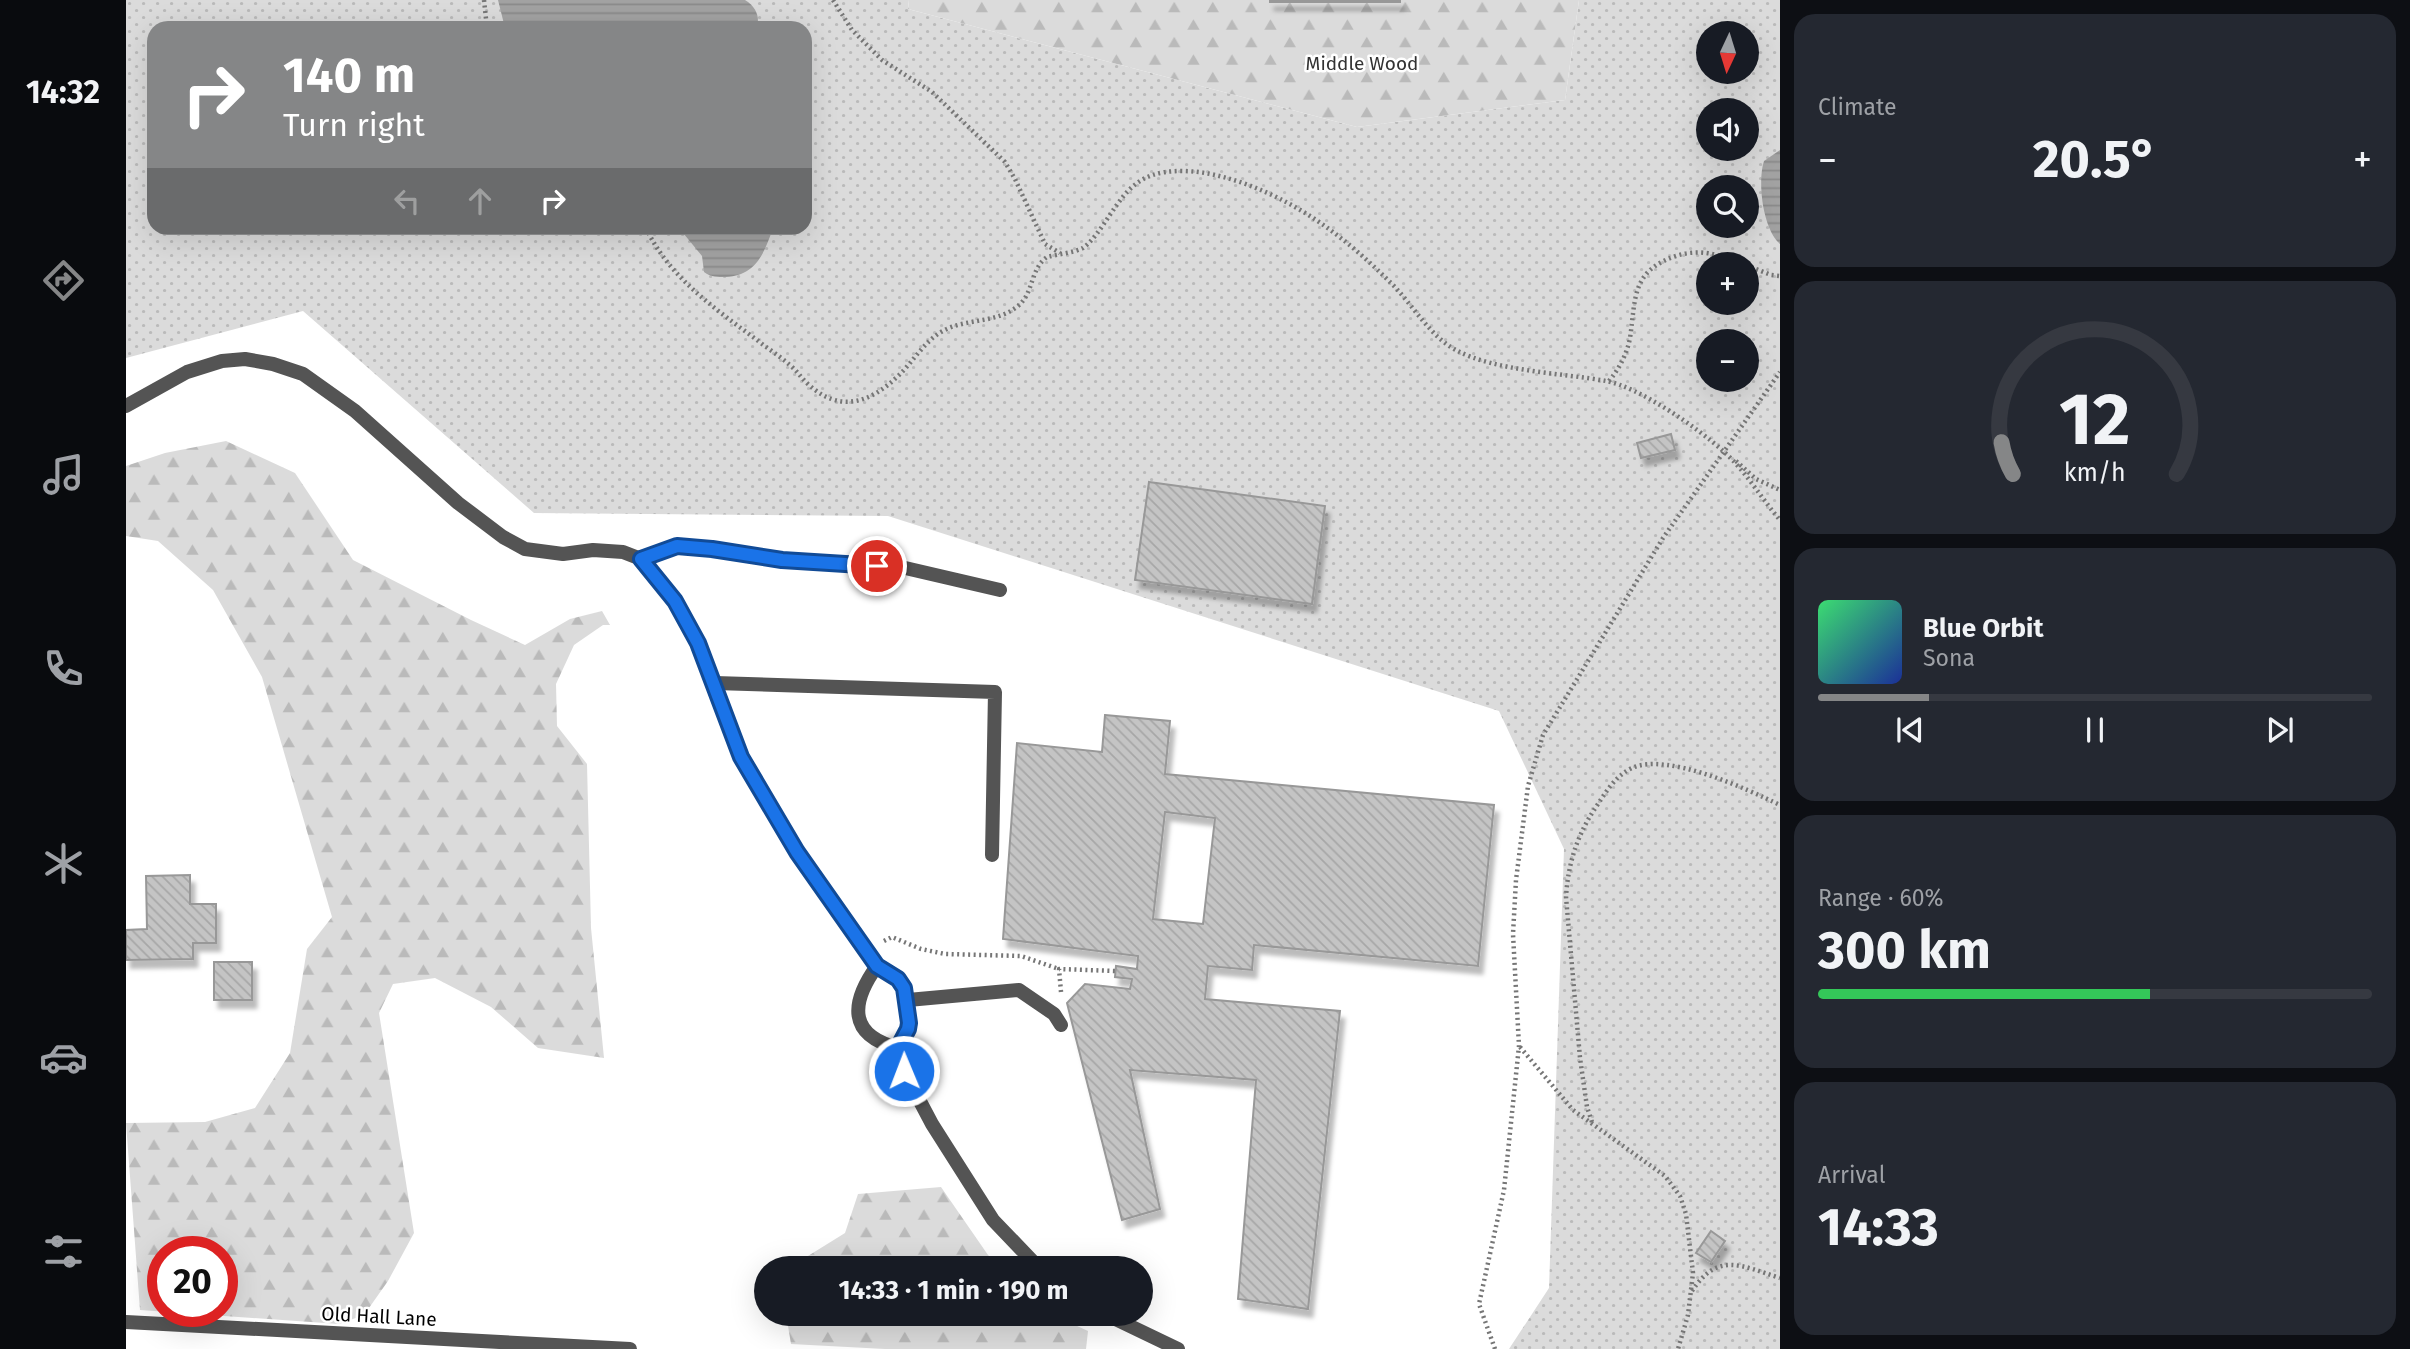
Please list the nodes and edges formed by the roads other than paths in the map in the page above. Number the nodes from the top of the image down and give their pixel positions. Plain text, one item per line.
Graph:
1 (126, 406) edge
2 (641, 559) junction
3 (1000, 590) dead end
4 (715, 684) junction
5 (992, 855) dead end
6 (877, 966) junction
7 (908, 1000) junction
8 (1058, 1020) road end
9 (898, 1048) junction
10 (1028, 1256) edge
11 (126, 1322) edge
12 (1130, 1326) edge
13 (630, 1349) edge
14 (1178, 1349) edge

1 - 2 street
2 - 3 street
2 - 4 street
4 - 5 street
4 - 6 street
6 - 7 street
6 - 9 street
7 - 8 street
7 - 9 street
9 - 10 street
11 - 13 street, Old Hall Lane
12 - 14 street

